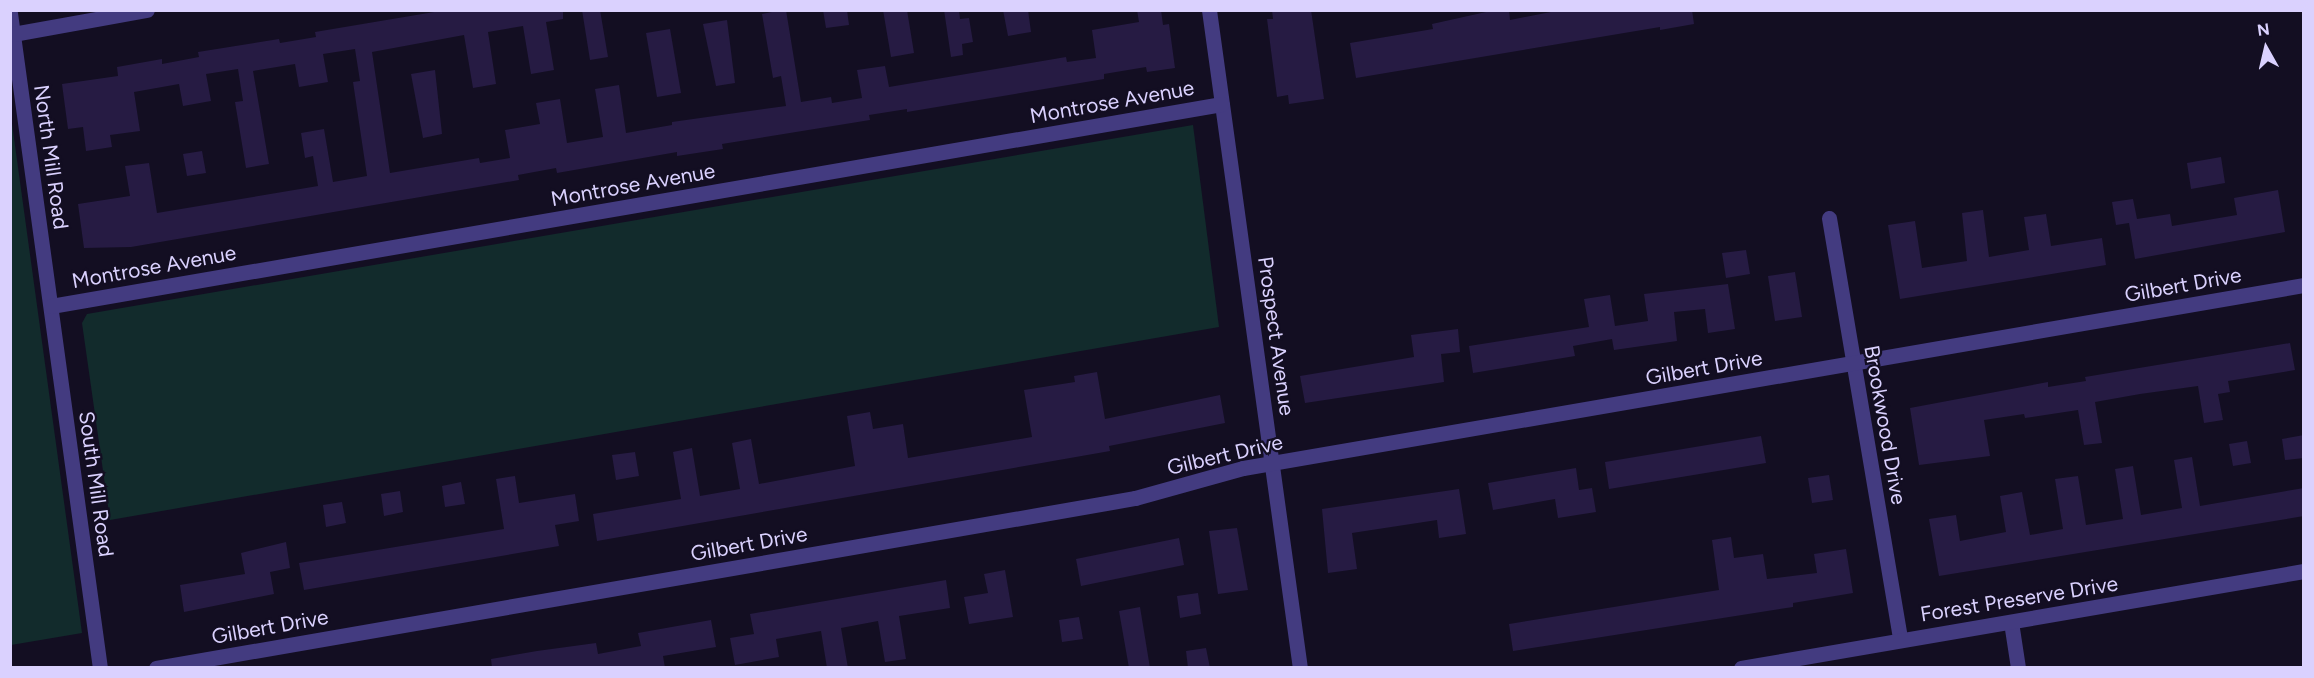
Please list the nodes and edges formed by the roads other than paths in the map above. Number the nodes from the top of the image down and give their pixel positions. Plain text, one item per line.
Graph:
1 (147, 10) edge
2 (1209, 10) edge
3 (10, 13) edge
4 (13, 34) junction
5 (1222, 105) junction
6 (1829, 218) dead end
7 (2304, 285) edge
8 (51, 306) junction
9 (1854, 363) junction
10 (1272, 464) junction
11 (2304, 572) edge
12 (2011, 622) junction
13 (1900, 640) junction
14 (100, 668) edge
15 (156, 668) edge
16 (1300, 668) edge
17 (1741, 668) edge
18 (2018, 668) edge

1 - 4 street
2 - 5 street, Prospect Avenue
3 - 4 street, North Mill Road
4 - 8 street, North Mill Road
5 - 8 street, Montrose Avenue
5 - 10 street, Prospect Avenue
6 - 9 street, Brookwood Drive
7 - 9 street, Gilbert Drive
8 - 14 street, South Mill Road
9 - 10 street, Gilbert Drive
9 - 13 street, Brookwood Drive
10 - 15 street, Gilbert Drive
10 - 16 street, Prospect Avenue
11 - 12 street, Forest Preserve Drive
12 - 13 street, Forest Preserve Drive
12 - 18 street
13 - 17 street, Forest Preserve Drive

